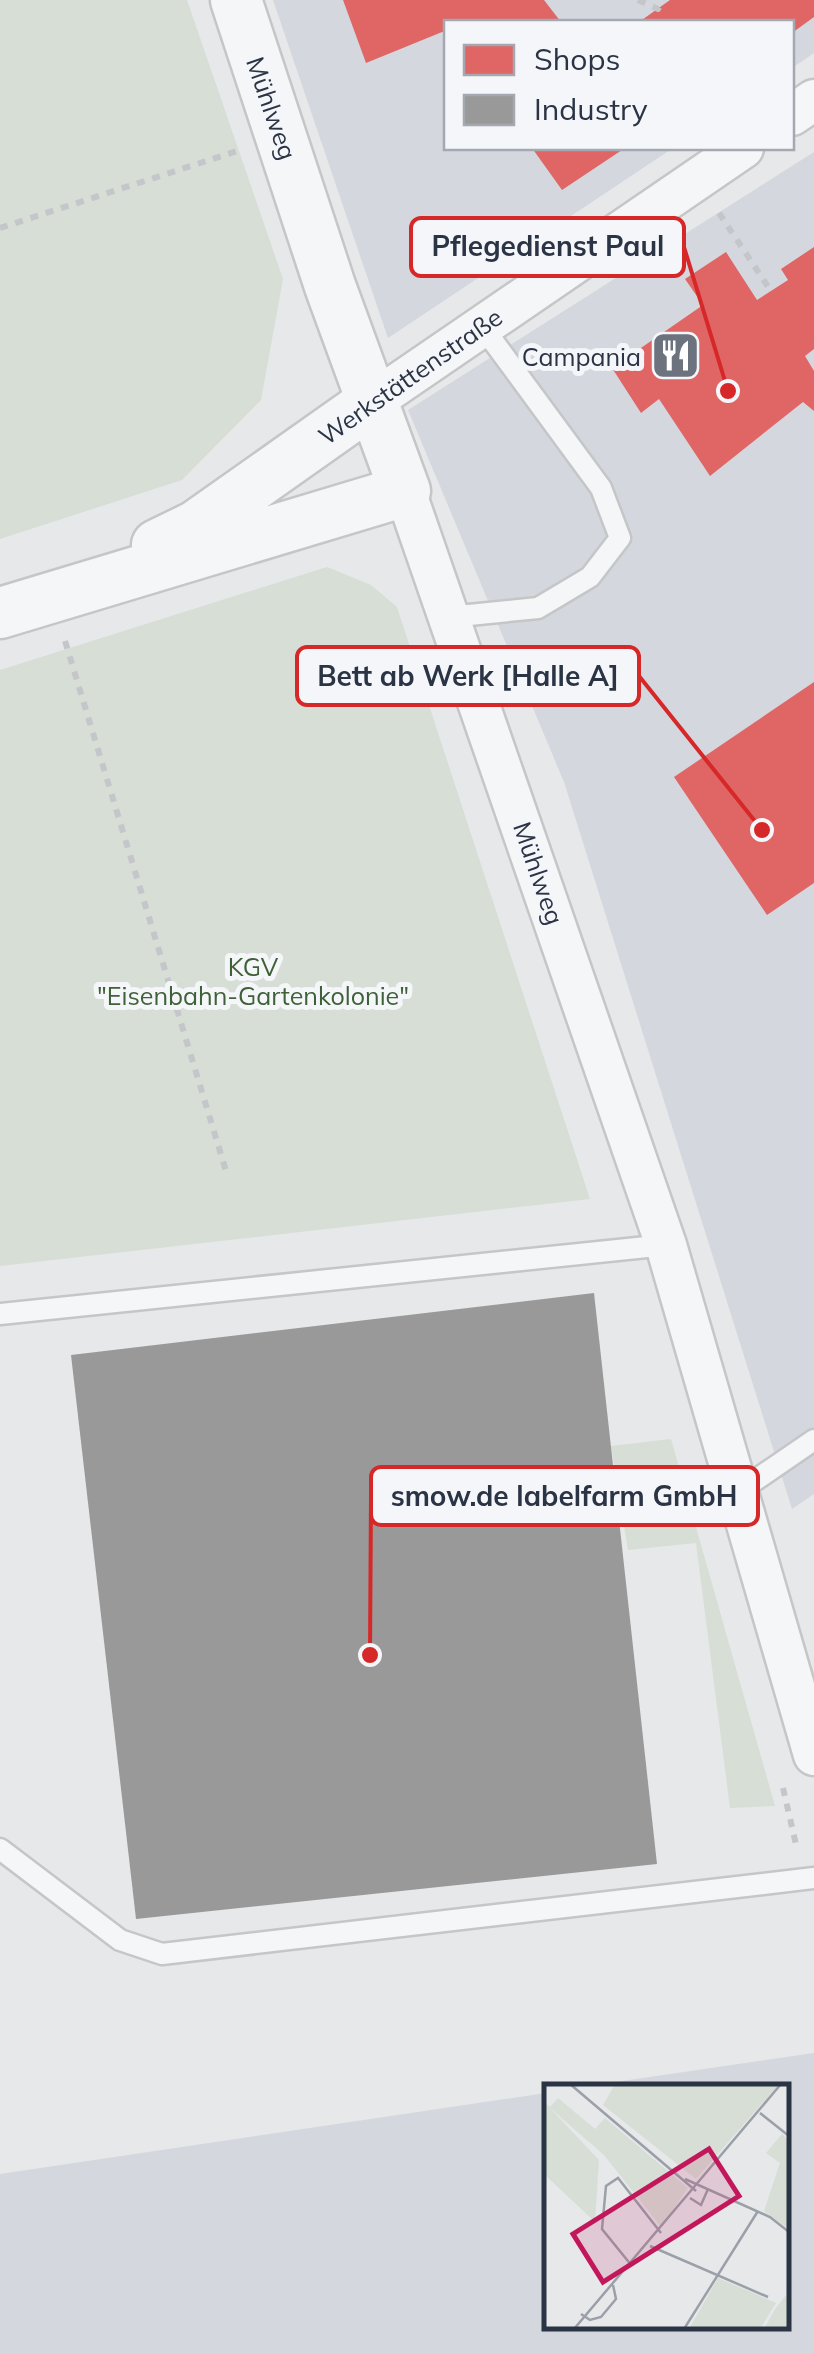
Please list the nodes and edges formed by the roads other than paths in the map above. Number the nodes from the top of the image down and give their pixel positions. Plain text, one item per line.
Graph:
1 (236, 0) edge
2 (740, 150) edge
3 (482, 326) junction
4 (372, 400) junction
5 (406, 491) junction
6 (0, 613) edge
7 (66, 614) junction
8 (450, 617) junction
9 (666, 1245) junction
10 (0, 1314) edge
11 (814, 1440) edge
12 (738, 1492) junction
13 (814, 1755) edge
14 (0, 1849) edge
15 (814, 1878) edge

1 - 4 street, Mühlweg
2 - 3 street, Werkstättenstraße
3 - 4 street, Werkstättenstraße
3 - 8 lane
4 - 5 street, Mühlweg
4 - 7 street, Werkstättenstraße
5 - 7 street, Werkstättenstraße
5 - 8 street, Mühlweg
6 - 7 street, Werkstättenstraße
8 - 9 street, Mühlweg
9 - 10 lane
9 - 12 street, Mühlweg
11 - 12 lane
12 - 13 street, Mühlweg
14 - 15 lane

